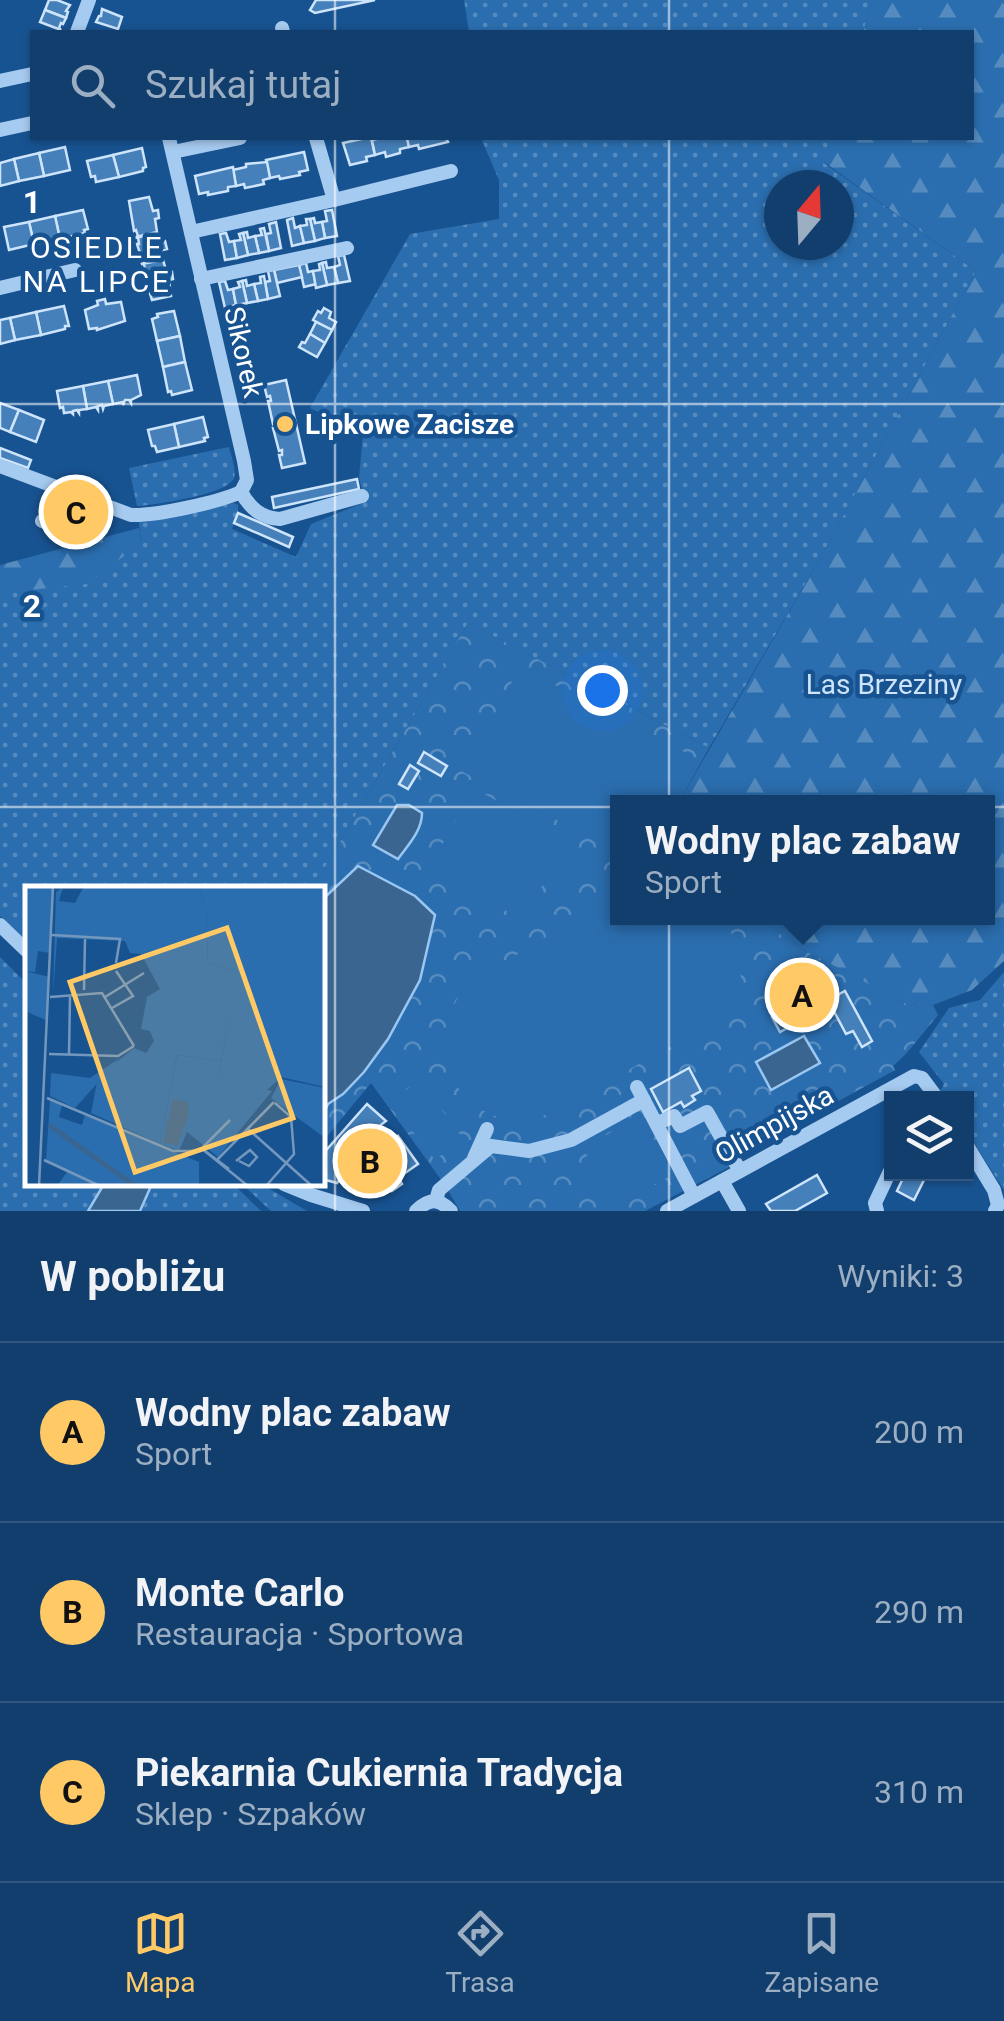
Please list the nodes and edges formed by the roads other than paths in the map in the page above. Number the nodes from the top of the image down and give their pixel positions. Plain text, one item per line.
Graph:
1 (89, 0) edge
2 (78, 30) edge
3 (30, 74) edge
4 (0, 80) edge
5 (30, 123) edge
6 (0, 130) edge
7 (220, 140) edge
8 (317, 140) edge
9 (171, 145) edge
10 (452, 171) dead end
11 (334, 200) junction
12 (191, 232) junction
13 (347, 248) dead end
14 (75, 270) dead end
15 (202, 280) junction
16 (0, 288) edge
17 (0, 466) edge
18 (240, 492) junction
19 (362, 496) dead end
20 (97, 503) junction
21 (42, 521) dead end
22 (0, 925) edge
23 (25, 949) edge
24 (888, 1091) edge
25 (928, 1091) edge
26 (884, 1093) edge
27 (658, 1124) junction
28 (487, 1129) dead end
29 (974, 1157) edge
30 (471, 1163) junction
31 (740, 1171) junction
32 (722, 1181) junction
33 (886, 1181) edge
34 (289, 1186) edge
35 (694, 1196) junction
36 (436, 1200) junction
37 (363, 1211) edge
38 (416, 1211) edge
39 (451, 1211) edge
40 (667, 1211) edge
41 (739, 1211) edge
42 (877, 1211) edge
43 (995, 1211) edge

1 - 2 street
3 - 4 street
5 - 6 street
7 - 9 street
8 - 11 street
9 - 12 street, Sikorek
10 - 11 street
11 - 12 street
12 - 15 street, Sikorek
13 - 15 street, Sikorek
14 - 16 street
15 - 18 street, Sikorek
17 - 20 street
18 - 19 street
18 - 20 street
20 - 21 street
22 - 23 street
24 - 25 street, Olimpijska
26 - 31 street, Olimpijska
27 - 30 street
27 - 31 street
27 - 35 street
28 - 30 street
29 - 43 street
30 - 36 street
31 - 32 street, Olimpijska
32 - 35 street, Olimpijska
32 - 41 street
33 - 42 street
34 - 37 street
35 - 40 street, Olimpijska
36 - 38 street
36 - 39 street

